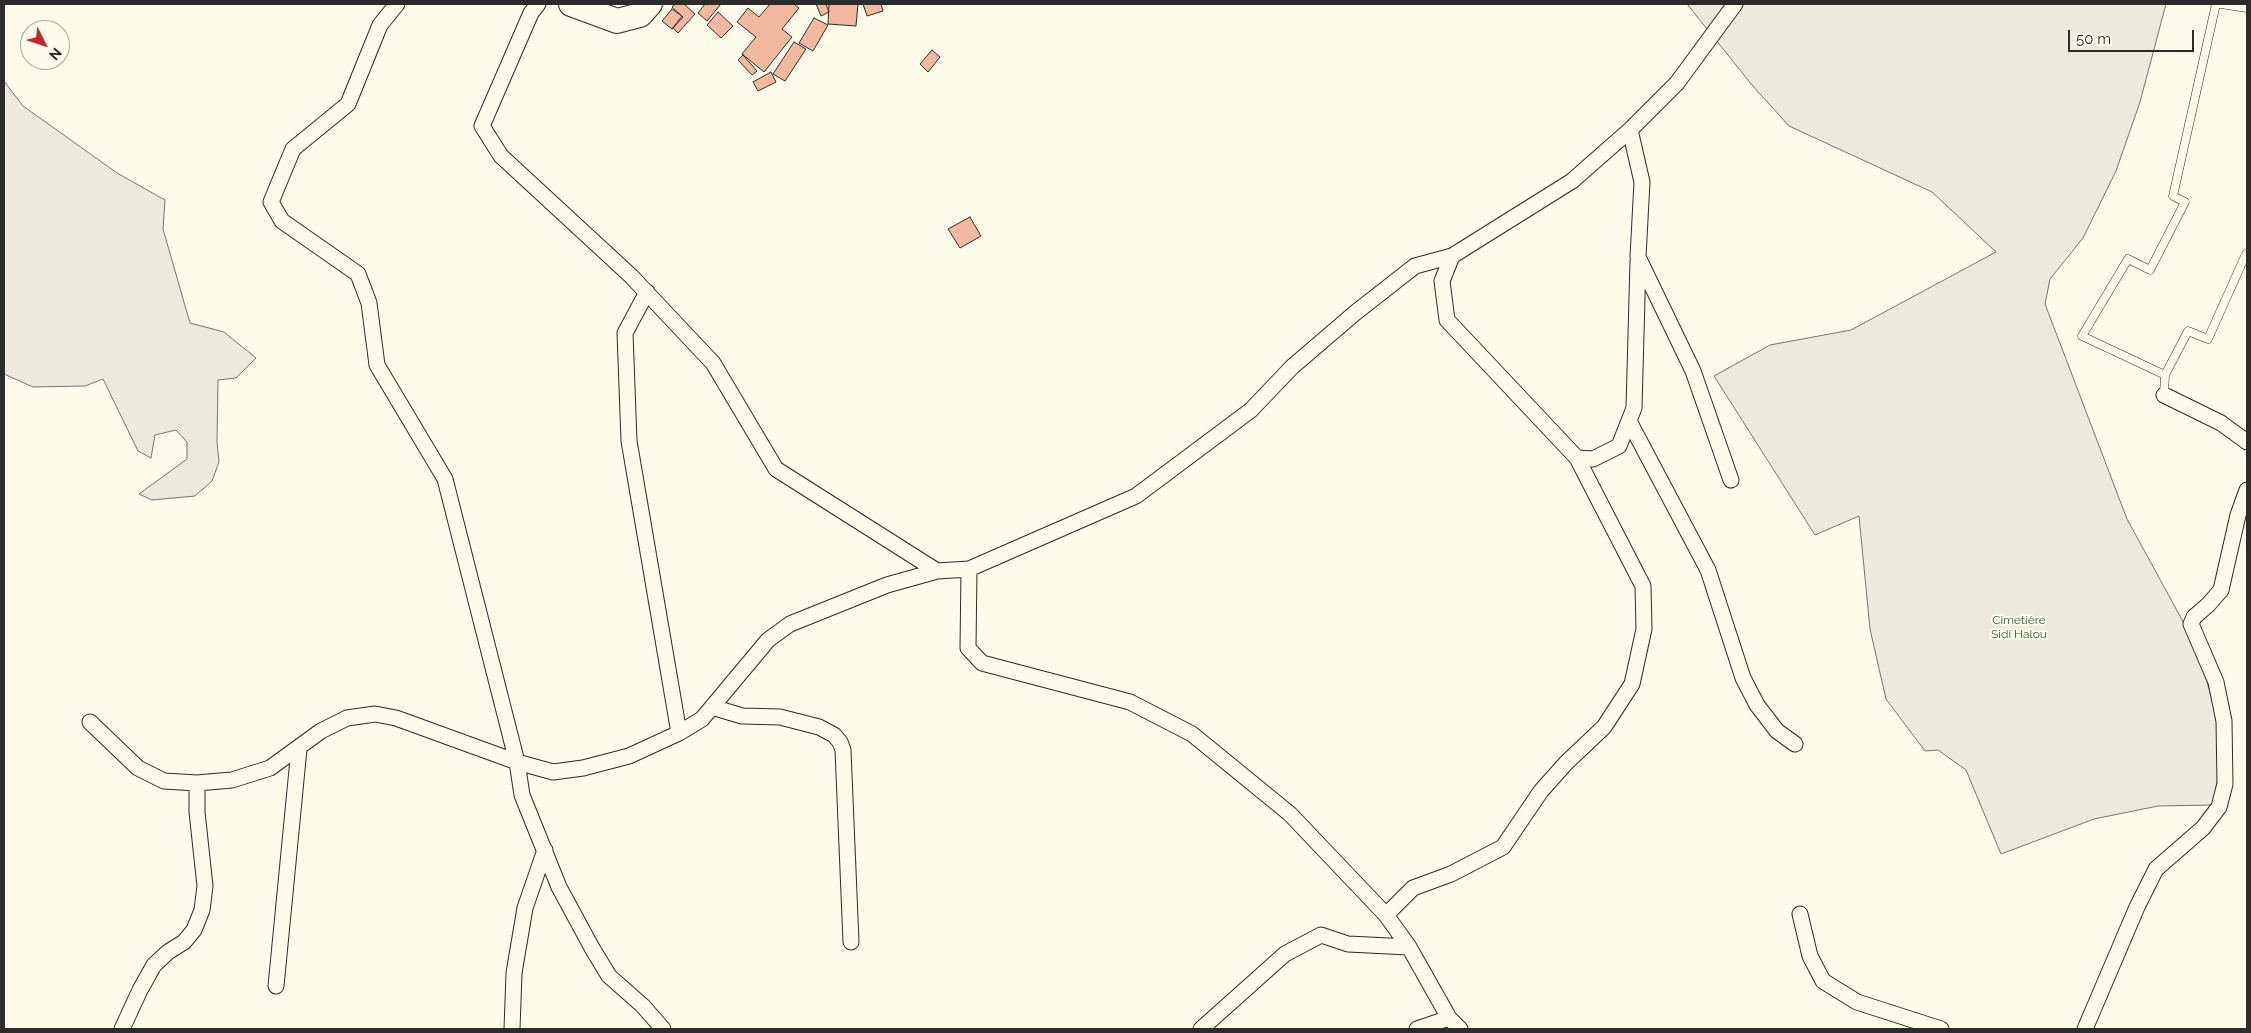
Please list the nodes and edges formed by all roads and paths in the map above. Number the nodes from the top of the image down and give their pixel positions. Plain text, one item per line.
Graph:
1 (397, 4) edge
2 (538, 4) edge
3 (571, 4) edge
4 (650, 4) edge
5 (1735, 4) edge
6 (2216, 4) edge
7 (2221, 4) edge
8 (2247, 8) edge
9 (1630, 130) junction
10 (2247, 255) edge
11 (1452, 256) junction
12 (1638, 257) junction
13 (647, 292) junction
14 (2165, 375) junction
15 (2164, 395) joint
16 (1629, 421) junction
17 (2247, 442) edge
18 (1577, 458) junction
19 (1731, 480) dead end
20 (2247, 490) edge
21 (969, 569) junction
22 (938, 571) junction
23 (712, 707) junction
24 (90, 722) dead end
25 (679, 733) junction
26 (1795, 744) dead end
27 (299, 749) junction
28 (517, 762) junction
29 (197, 783) junction
30 (545, 850) junction
31 (1800, 914) dead end
32 (1386, 915) junction
33 (851, 942) dead end
34 (1409, 946) junction
35 (276, 986) dead end
36 (1449, 1018) junction
37 (122, 1029) edge
38 (512, 1029) edge
39 (663, 1029) edge
40 (1201, 1029) edge
41 (1417, 1029) edge
42 (1460, 1029) edge
43 (1942, 1029) edge
44 (2085, 1029) edge

1 - 28 street
2 - 13 street
3 - 4 main road
5 - 9 street
6 - 14 lane
7 - 8 lane
9 - 11 street
9 - 12 street
10 - 14 lane
11 - 18 street
11 - 21 street
12 - 16 street
12 - 19 street
13 - 22 street
13 - 25 street
14 - 15 lane
15 - 17 street
16 - 18 street
16 - 26 street
18 - 32 street
20 - 44 street
21 - 22 street
21 - 32 street
22 - 23 street
23 - 25 street
23 - 33 street
24 - 29 street
25 - 28 street
27 - 28 street
27 - 29 street
27 - 35 street
28 - 30 street
29 - 37 street
30 - 38 street
30 - 39 street
31 - 43 street
32 - 34 street
34 - 36 street
34 - 40 street
36 - 41 street
36 - 42 street

